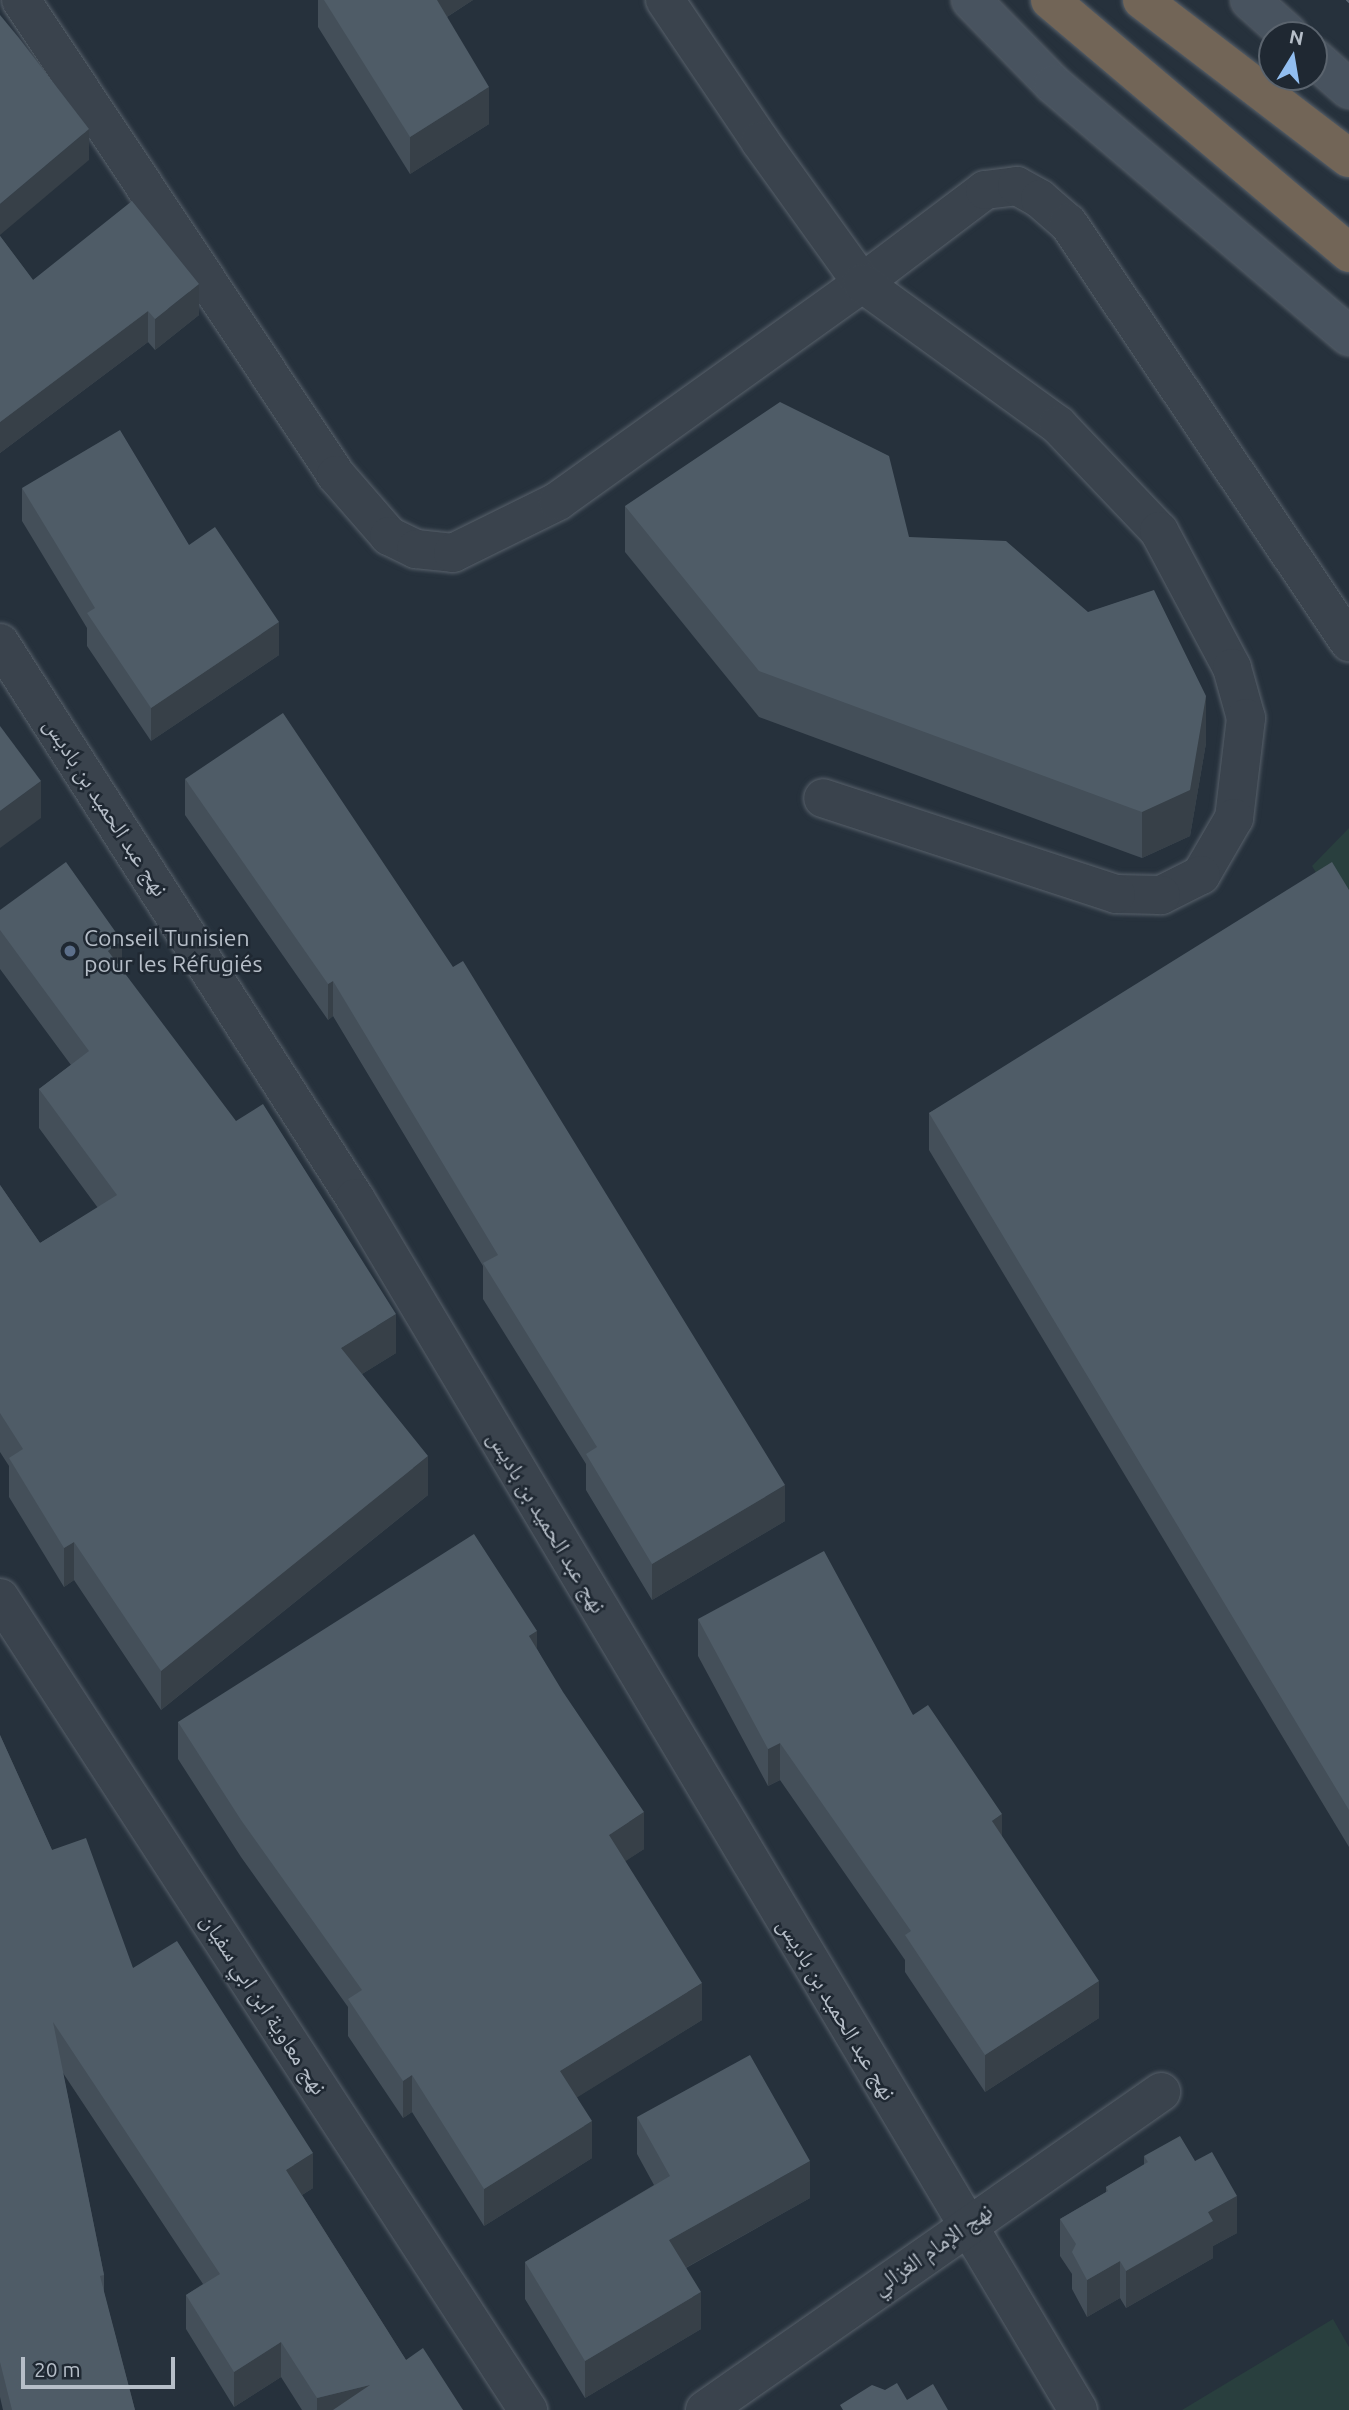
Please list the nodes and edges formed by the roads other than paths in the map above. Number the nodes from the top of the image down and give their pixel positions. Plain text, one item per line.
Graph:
1 (21, 0) edge
2 (664, 0) edge
3 (971, 0) edge
4 (1050, 0) edge
5 (1142, 0) edge
6 (1250, 0) edge
7 (1273, 21) edge
8 (1328, 70) edge
9 (1349, 89) edge
10 (1349, 158) edge
11 (1349, 253) edge
12 (862, 283) junction
13 (1349, 336) edge
14 (1349, 642) edge
15 (0, 643) edge
16 (823, 798) dead end
17 (0, 1598) edge
18 (1161, 2092) dead end
19 (967, 2224) junction
20 (528, 2410) edge
21 (705, 2410) edge
22 (1078, 2410) edge

1 - 12 street
2 - 12 street
3 - 13 street
4 - 11 highway
5 - 10 highway
6 - 7 street
8 - 9 street
12 - 14 street
12 - 16 street
15 - 19 street, نهج عبد الحميد بن باديس
17 - 20 street, نهج معاوية ابن ابي سفيان
18 - 19 street, نهج الإمام الغزالي
19 - 21 street, نهج الإمام الغزالي
19 - 22 street, نهج عبد الحميد بن باديس

